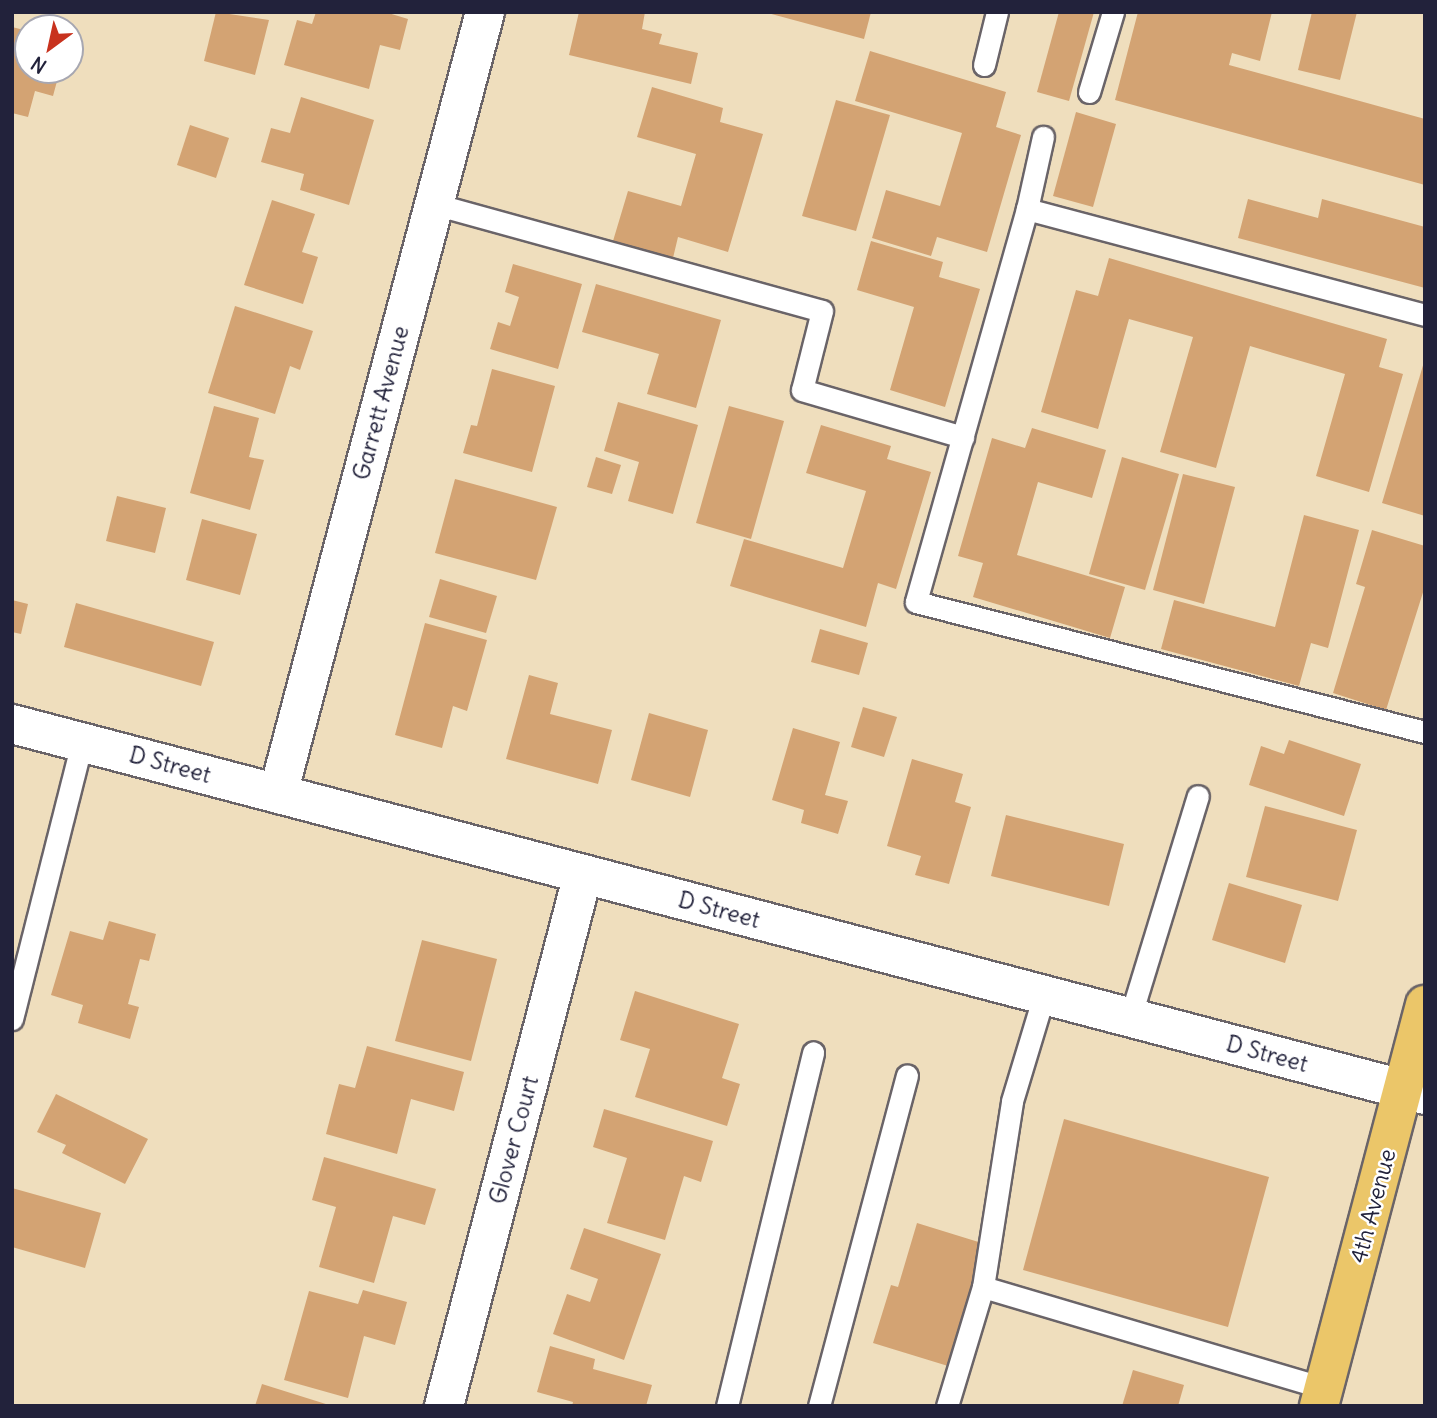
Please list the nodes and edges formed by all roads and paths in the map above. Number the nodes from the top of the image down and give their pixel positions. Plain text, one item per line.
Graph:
1 (485, 12) edge
2 (998, 12) edge
3 (1113, 12) edge
4 (984, 65) dead end
5 (1089, 92) dead end
6 (1043, 137) dead end
7 (434, 204) junction
8 (1027, 209) junction
9 (1425, 315) edge
10 (963, 437) junction
11 (12, 724) edge
12 (1425, 732) edge
13 (82, 743) junction
14 (278, 793) junction
15 (1198, 796) dead end
16 (583, 874) junction
17 (1044, 995) junction
18 (1425, 1005) edge
19 (1130, 1018) junction
20 (12, 1019) edge
21 (813, 1052) dead end
22 (907, 1076) dead end
23 (1414, 1092) edge
24 (983, 1287) junction
25 (1321, 1397) edge
26 (444, 1406) edge
27 (727, 1406) edge
28 (819, 1406) edge
29 (947, 1406) edge

1 - 7 street, Garrett Avenue
2 - 4 lane
3 - 5 lane
6 - 8 lane
7 - 10 lane
7 - 14 street, Garrett Avenue
8 - 9 lane
8 - 10 lane
10 - 12 lane
11 - 13 street, D Street
13 - 14 street, D Street
13 - 20 lane
14 - 16 street, D Street
15 - 19 lane
16 - 17 street, D Street
16 - 26 street, Glover Court
17 - 19 street, D Street
17 - 24 lane
18 - 23 main road, 4th Avenue
19 - 23 street, D Street
21 - 27 lane
22 - 28 lane
23 - 25 main road, 4th Avenue
24 - 25 lane
24 - 29 lane

